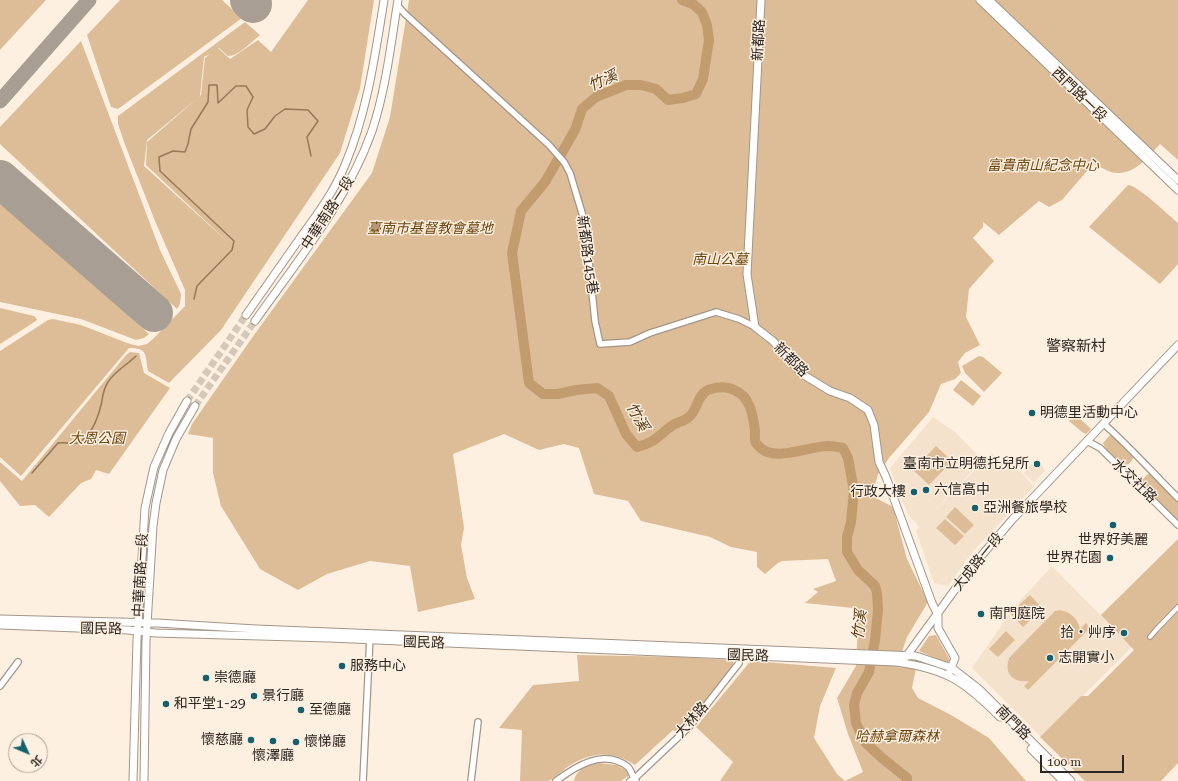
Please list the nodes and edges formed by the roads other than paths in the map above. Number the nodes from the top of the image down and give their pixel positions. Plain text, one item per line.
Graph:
1 (384, 0) edge
2 (762, 0) edge
3 (980, 0) edge
4 (988, 0) edge
5 (397, 3) edge
6 (1178, 180) edge
7 (1178, 190) edge
8 (246, 315) tunnel mouth
9 (255, 321) tunnel mouth
10 (755, 327) junction
11 (1178, 345) edge
12 (187, 401) tunnel mouth
13 (195, 406) tunnel mouth
14 (1104, 424) junction
15 (1087, 441) junction
16 (1178, 498) edge
17 (1178, 525) edge
18 (1178, 607) edge
19 (938, 615) junction
20 (0, 618) edge
21 (138, 623) junction
22 (148, 623) junction
23 (0, 625) edge
24 (138, 631) junction
25 (146, 631) junction
26 (370, 637) junction
27 (1150, 637) dead end
28 (741, 653) junction
29 (908, 656) junction
30 (894, 659) junction
31 (18, 662) dead end
32 (902, 663) junction
33 (950, 672) junction
34 (0, 686) edge
35 (478, 722) dead end
36 (633, 780) edge
37 (133, 781) edge
38 (144, 781) edge
39 (363, 781) edge
40 (471, 781) edge
41 (556, 781) edge
42 (1063, 781) edge
43 (1071, 781) edge

1 - 8 street, 中華南路一段
2 - 10 street, 新都路
3 - 7 street, 西門路一段
4 - 6 street, 西門路一段
5 - 9 street, 中華南路一段
5 - 10 street, 新都路145巷
10 - 19 street, 新都路
11 - 14 street, 大成路一段
12 - 21 street, 中華南路一段
13 - 22 street, 中華南路一段
14 - 15 street, 大成路一段
14 - 16 street, 水交社路
15 - 17 street, 水交社路
15 - 19 street, 大成路一段
18 - 27 street
19 - 29 street, 大成路一段
19 - 33 street, 新都路
20 - 21 street, 國民路
21 - 22 street, 國民路
21 - 24 street, 中華南路一段
22 - 25 street, 中華南路一段
22 - 26 street, 國民路
23 - 24 street, 國民路
24 - 25 street, 國民路
24 - 37 street, 中華南路一段
25 - 26 street, 國民路
25 - 38 street, 中華南路一段
26 - 28 street, 國民路
26 - 39 street
28 - 30 street, 國民路
28 - 36 street, 大林路
29 - 30 street
29 - 32 street, 大成路一段
29 - 33 street
30 - 32 street
31 - 34 street
32 - 33 street
33 - 42 street, 南門路
33 - 43 street, 南門路
35 - 40 street
36 - 41 street

